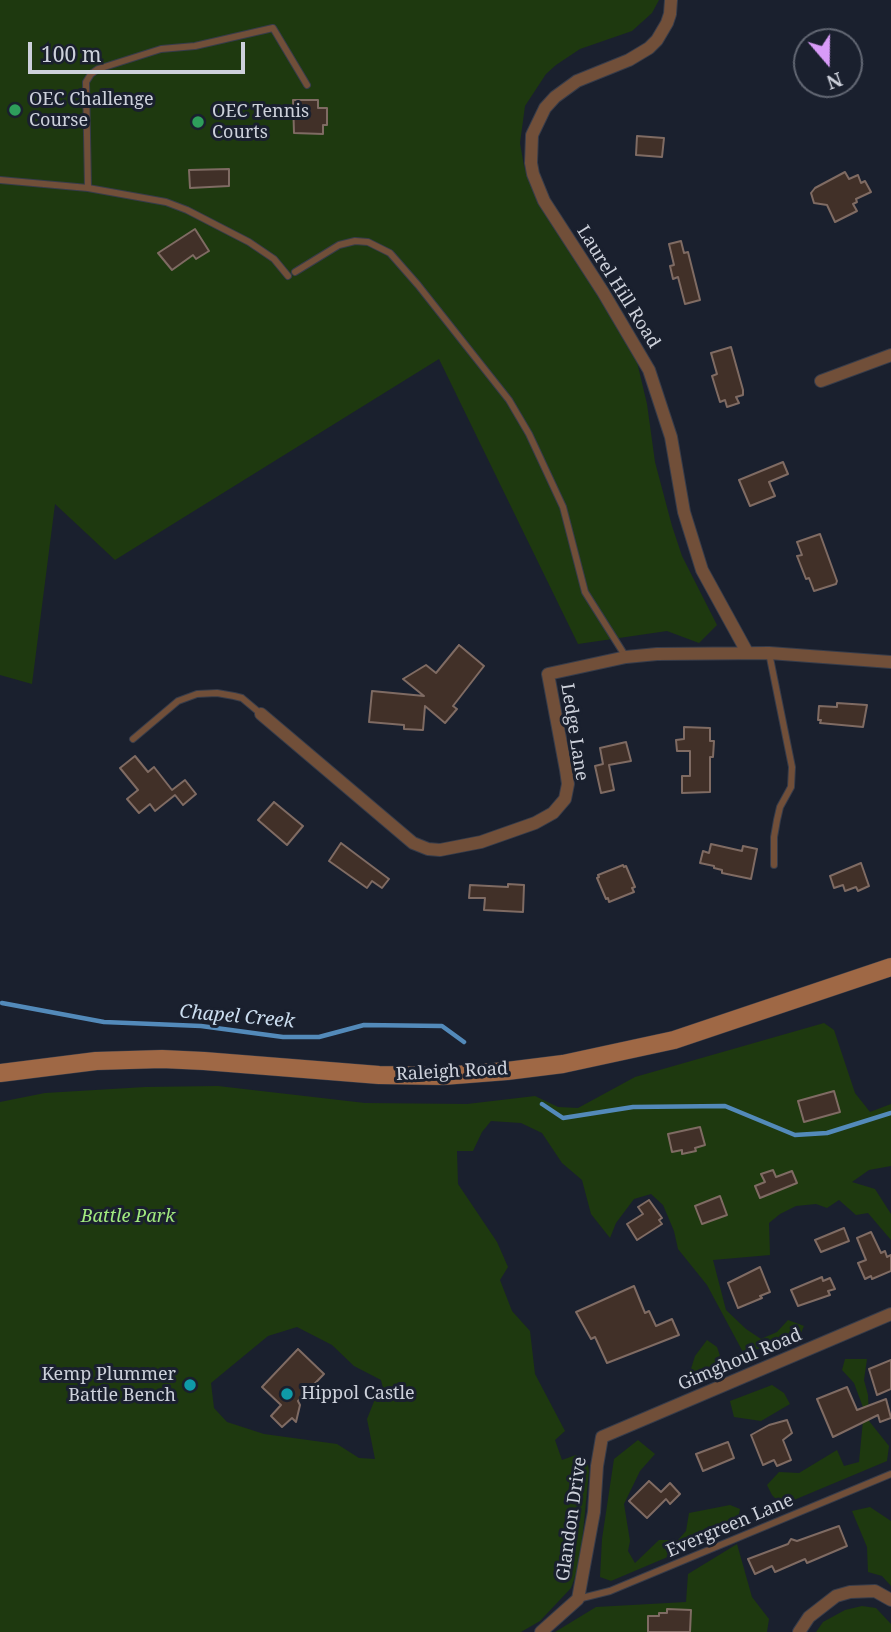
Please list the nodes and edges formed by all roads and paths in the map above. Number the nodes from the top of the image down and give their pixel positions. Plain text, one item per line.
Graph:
1 (671, 0) edge
2 (307, 85) dead end
3 (0, 180) edge
4 (88, 188) junction
5 (891, 355) edge
6 (821, 381) dead end
7 (747, 652) junction
8 (769, 653) junction
9 (626, 657) junction
10 (891, 662) edge
11 (261, 714) joint
12 (133, 739) dead end
13 (774, 865) dead end
14 (891, 967) edge
15 (0, 1073) edge
16 (891, 1314) edge
17 (602, 1437) joint
18 (891, 1474) edge
19 (578, 1599) junction
20 (891, 1600) edge
21 (541, 1632) edge
22 (799, 1632) edge

1 - 7 street, Laurel Hill Road
2 - 4 lane
3 - 4 lane
4 - 9 lane
5 - 6 street
7 - 8 street, Ledge Lane
7 - 9 street, Ledge Lane
8 - 10 street, Ledge Lane
8 - 13 lane
9 - 11 street, Ledge Lane
11 - 12 lane
14 - 15 main road, Raleigh Road
16 - 17 street, Gimghoul Road
17 - 19 street, Glandon Drive
18 - 19 lane, Evergreen Lane
19 - 21 street, Glandon Drive
20 - 22 street

